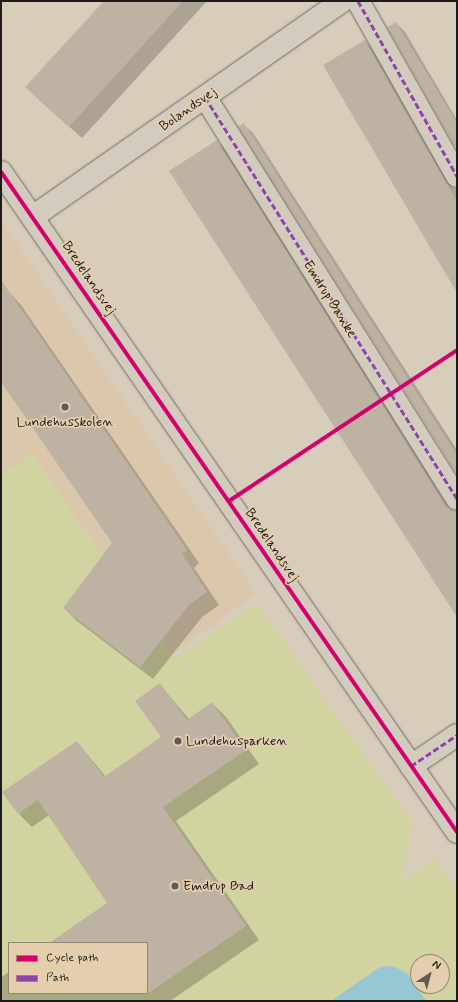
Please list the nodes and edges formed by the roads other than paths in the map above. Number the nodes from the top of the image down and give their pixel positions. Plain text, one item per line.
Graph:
1 (342, 1) edge
2 (358, 1) edge
3 (205, 97) junction
4 (1, 172) edge
5 (457, 176) edge
6 (34, 216) junction
7 (457, 499) edge
8 (457, 735) edge
9 (411, 766) junction
10 (457, 832) edge

1 - 3 street, Bolandsvej
2 - 5 street
3 - 6 street, Bolandsvej
3 - 7 street, Emdrup Banke
4 - 6 street, Bredelandsvej
6 - 9 street, Bredelandsvej
8 - 9 street
9 - 10 street, Bredelandsvej

